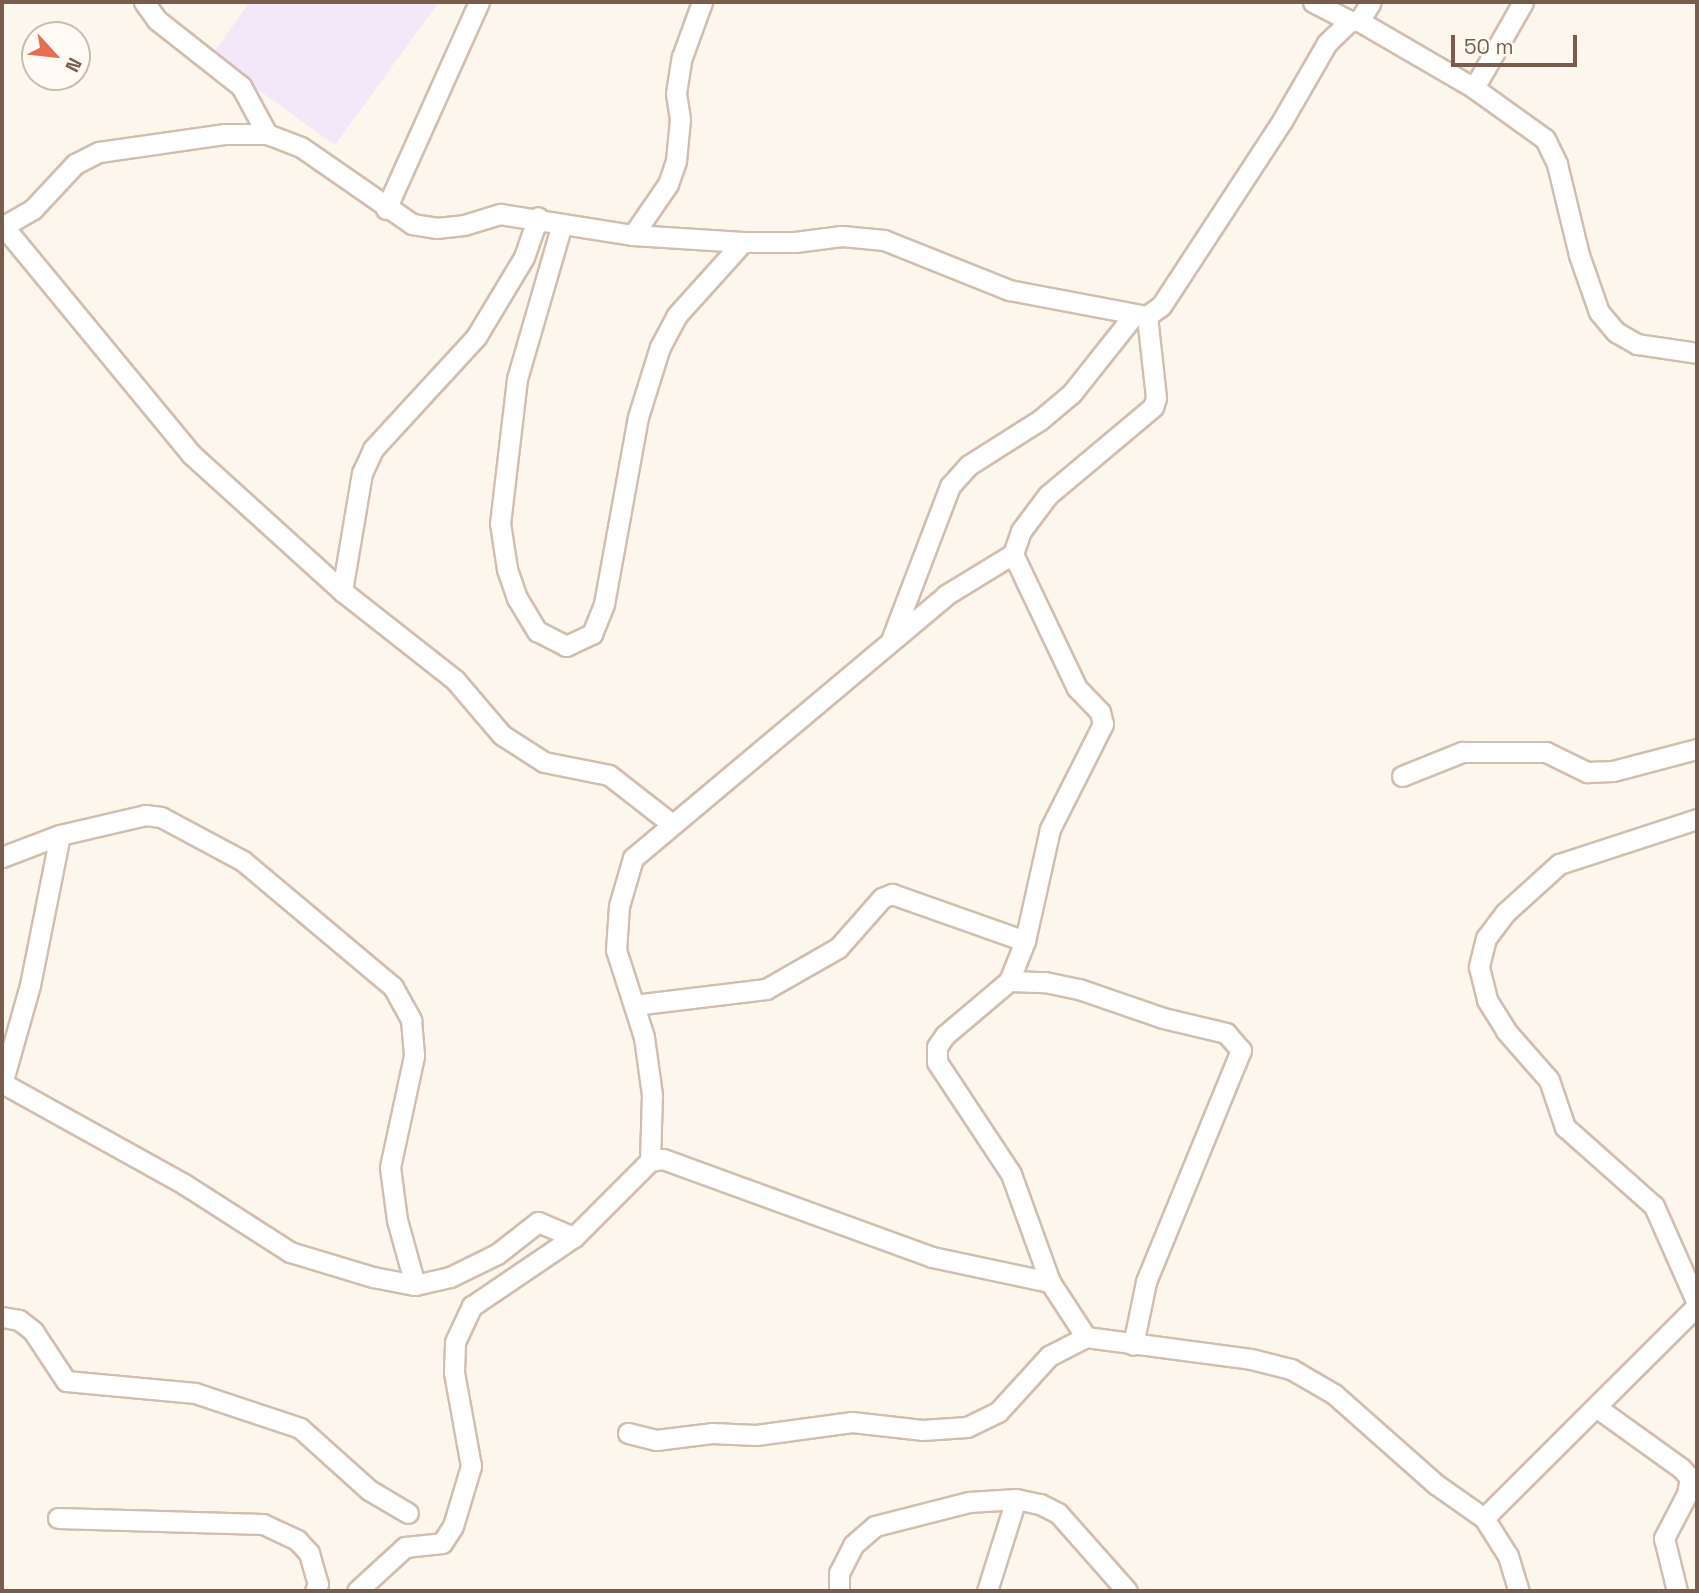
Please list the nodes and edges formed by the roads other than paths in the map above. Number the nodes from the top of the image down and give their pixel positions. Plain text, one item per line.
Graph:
1 (144, 2) edge
2 (479, 2) edge
3 (702, 2) edge
4 (1313, 2) edge
5 (1371, 2) edge
6 (1523, 2) edge
7 (1354, 21) junction
8 (1474, 88) junction
9 (267, 134) junction
10 (386, 209) junction
11 (538, 218) junction
12 (562, 224) junction
13 (3, 227) edge
14 (633, 234) junction
15 (743, 242) junction
16 (1140, 316) junction
17 (1697, 353) edge
18 (1013, 554) junction
19 (342, 591) junction
20 (891, 639) junction
21 (1697, 749) edge
22 (1402, 776) dead end
23 (1697, 819) edge
24 (673, 824) junction
25 (60, 835) junction
26 (2, 857) edge
27 (1025, 941) junction
28 (1009, 981) junction
29 (634, 1005) junction
30 (2, 1084) edge
31 (650, 1161) junction
32 (574, 1237) junction
33 (1051, 1282) junction
34 (415, 1285) junction
35 (1697, 1305) edge
36 (2, 1317) edge
37 (1086, 1336) junction
38 (1133, 1345) junction
39 (1596, 1407) junction
40 (628, 1433) dead end
41 (1016, 1499) junction
42 (408, 1513) dead end
43 (58, 1518) dead end
44 (1484, 1518) junction
45 (315, 1591) edge
46 (357, 1591) edge
47 (839, 1591) edge
48 (987, 1591) edge
49 (1127, 1591) edge
50 (1519, 1591) edge
51 (1677, 1591) edge

1 - 9 street
2 - 10 street
3 - 14 street
4 - 7 street
5 - 7 street
6 - 8 street
7 - 8 street
7 - 16 street
8 - 17 street
9 - 10 street
9 - 13 street
10 - 11 street
11 - 12 street
11 - 19 street
12 - 14 street
12 - 15 street
13 - 19 street
14 - 15 street
15 - 16 street
16 - 18 street
16 - 20 street
18 - 20 street
18 - 27 street
19 - 24 street
20 - 24 street
21 - 22 street
23 - 35 street
24 - 29 street
25 - 26 street
25 - 30 street
25 - 34 street
27 - 28 street
27 - 29 street
28 - 33 street
28 - 38 street
29 - 31 street
30 - 34 street
31 - 32 street
31 - 33 street
32 - 34 street
32 - 46 street
33 - 37 street
35 - 39 street
36 - 42 street
37 - 38 street
37 - 40 street
38 - 44 street
39 - 44 street
39 - 51 street
41 - 47 street
41 - 48 street
41 - 49 street
43 - 45 street
44 - 50 street

